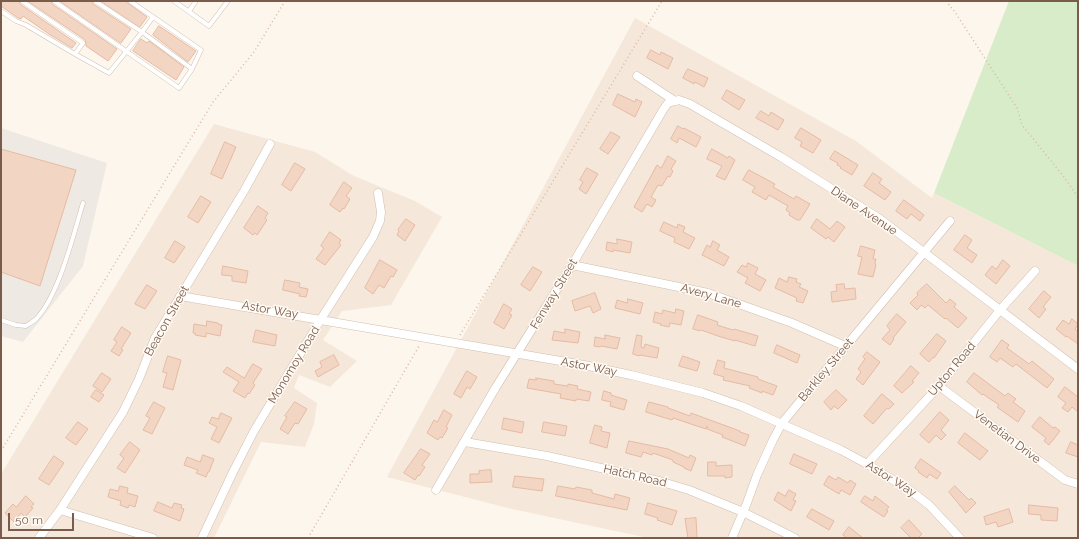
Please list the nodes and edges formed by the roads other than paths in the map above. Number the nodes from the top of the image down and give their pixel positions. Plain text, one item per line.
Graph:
1 (22, 1) edge
2 (54, 1) edge
3 (95, 1) edge
4 (130, 1) edge
5 (174, 1) edge
6 (196, 1) edge
7 (228, 1) edge
8 (1, 11) edge
9 (189, 11) junction
10 (153, 17) junction
11 (142, 32) junction
12 (126, 51) junction
13 (75, 54) junction
14 (192, 69) junction
15 (637, 76) dead end
16 (675, 100) junction
17 (270, 144) dead end
18 (378, 192) dead end
19 (83, 203) dead end
20 (950, 221) dead end
21 (925, 253) junction
22 (572, 264) junction
23 (1034, 271) dead end
24 (180, 296) junction
25 (1000, 310) junction
26 (321, 319) junction
27 (1, 320) edge
28 (845, 346) junction
29 (517, 354) junction
30 (1078, 369) edge
31 (939, 386) junction
32 (782, 423) junction
33 (465, 442) junction
34 (867, 464) junction
35 (1078, 484) edge
36 (436, 490) dead end
37 (60, 510) junction
38 (743, 512) junction
39 (39, 538) edge
40 (153, 538) edge
41 (202, 538) edge
42 (732, 538) edge
43 (795, 538) edge
44 (960, 538) edge

1 - 13 lane
2 - 12 lane
3 - 11 lane
4 - 10 lane
5 - 9 lane
6 - 9 lane
7 - 9 lane
8 - 13 lane
10 - 11 lane
10 - 14 lane
11 - 12 lane
11 - 14 lane
12 - 13 lane
12 - 14 lane
15 - 16 street, Diane Avenue
16 - 21 street, Diane Avenue
16 - 22 street, Fenway Street
17 - 24 street, Beacon Street
18 - 26 street, Monomoy Road
19 - 27 lane
20 - 21 street, Barkley Street
21 - 25 street, Diane Avenue
21 - 28 street, Barkley Street
22 - 28 street, Avery Lane
22 - 29 street, Fenway Street
23 - 25 street, Upton Road
24 - 26 street, Astor Way
24 - 37 street, Beacon Street
25 - 30 street, Diane Avenue
25 - 31 street, Upton Road
26 - 29 street, Astor Way
26 - 41 street, Monomoy Road
28 - 32 street, Barkley Street
29 - 32 street, Astor Way
29 - 33 street, Fenway Street
31 - 34 street, Upton Road
31 - 35 street, Venetian Drive
32 - 34 street, Astor Way
32 - 38 street, Barkley Street
33 - 36 street, Fenway Street
33 - 38 street, Hatch Road
34 - 44 street, Astor Way
37 - 39 street, Beacon Street
37 - 40 street
38 - 42 street, Barkley Street
38 - 43 street, Hatch Road

